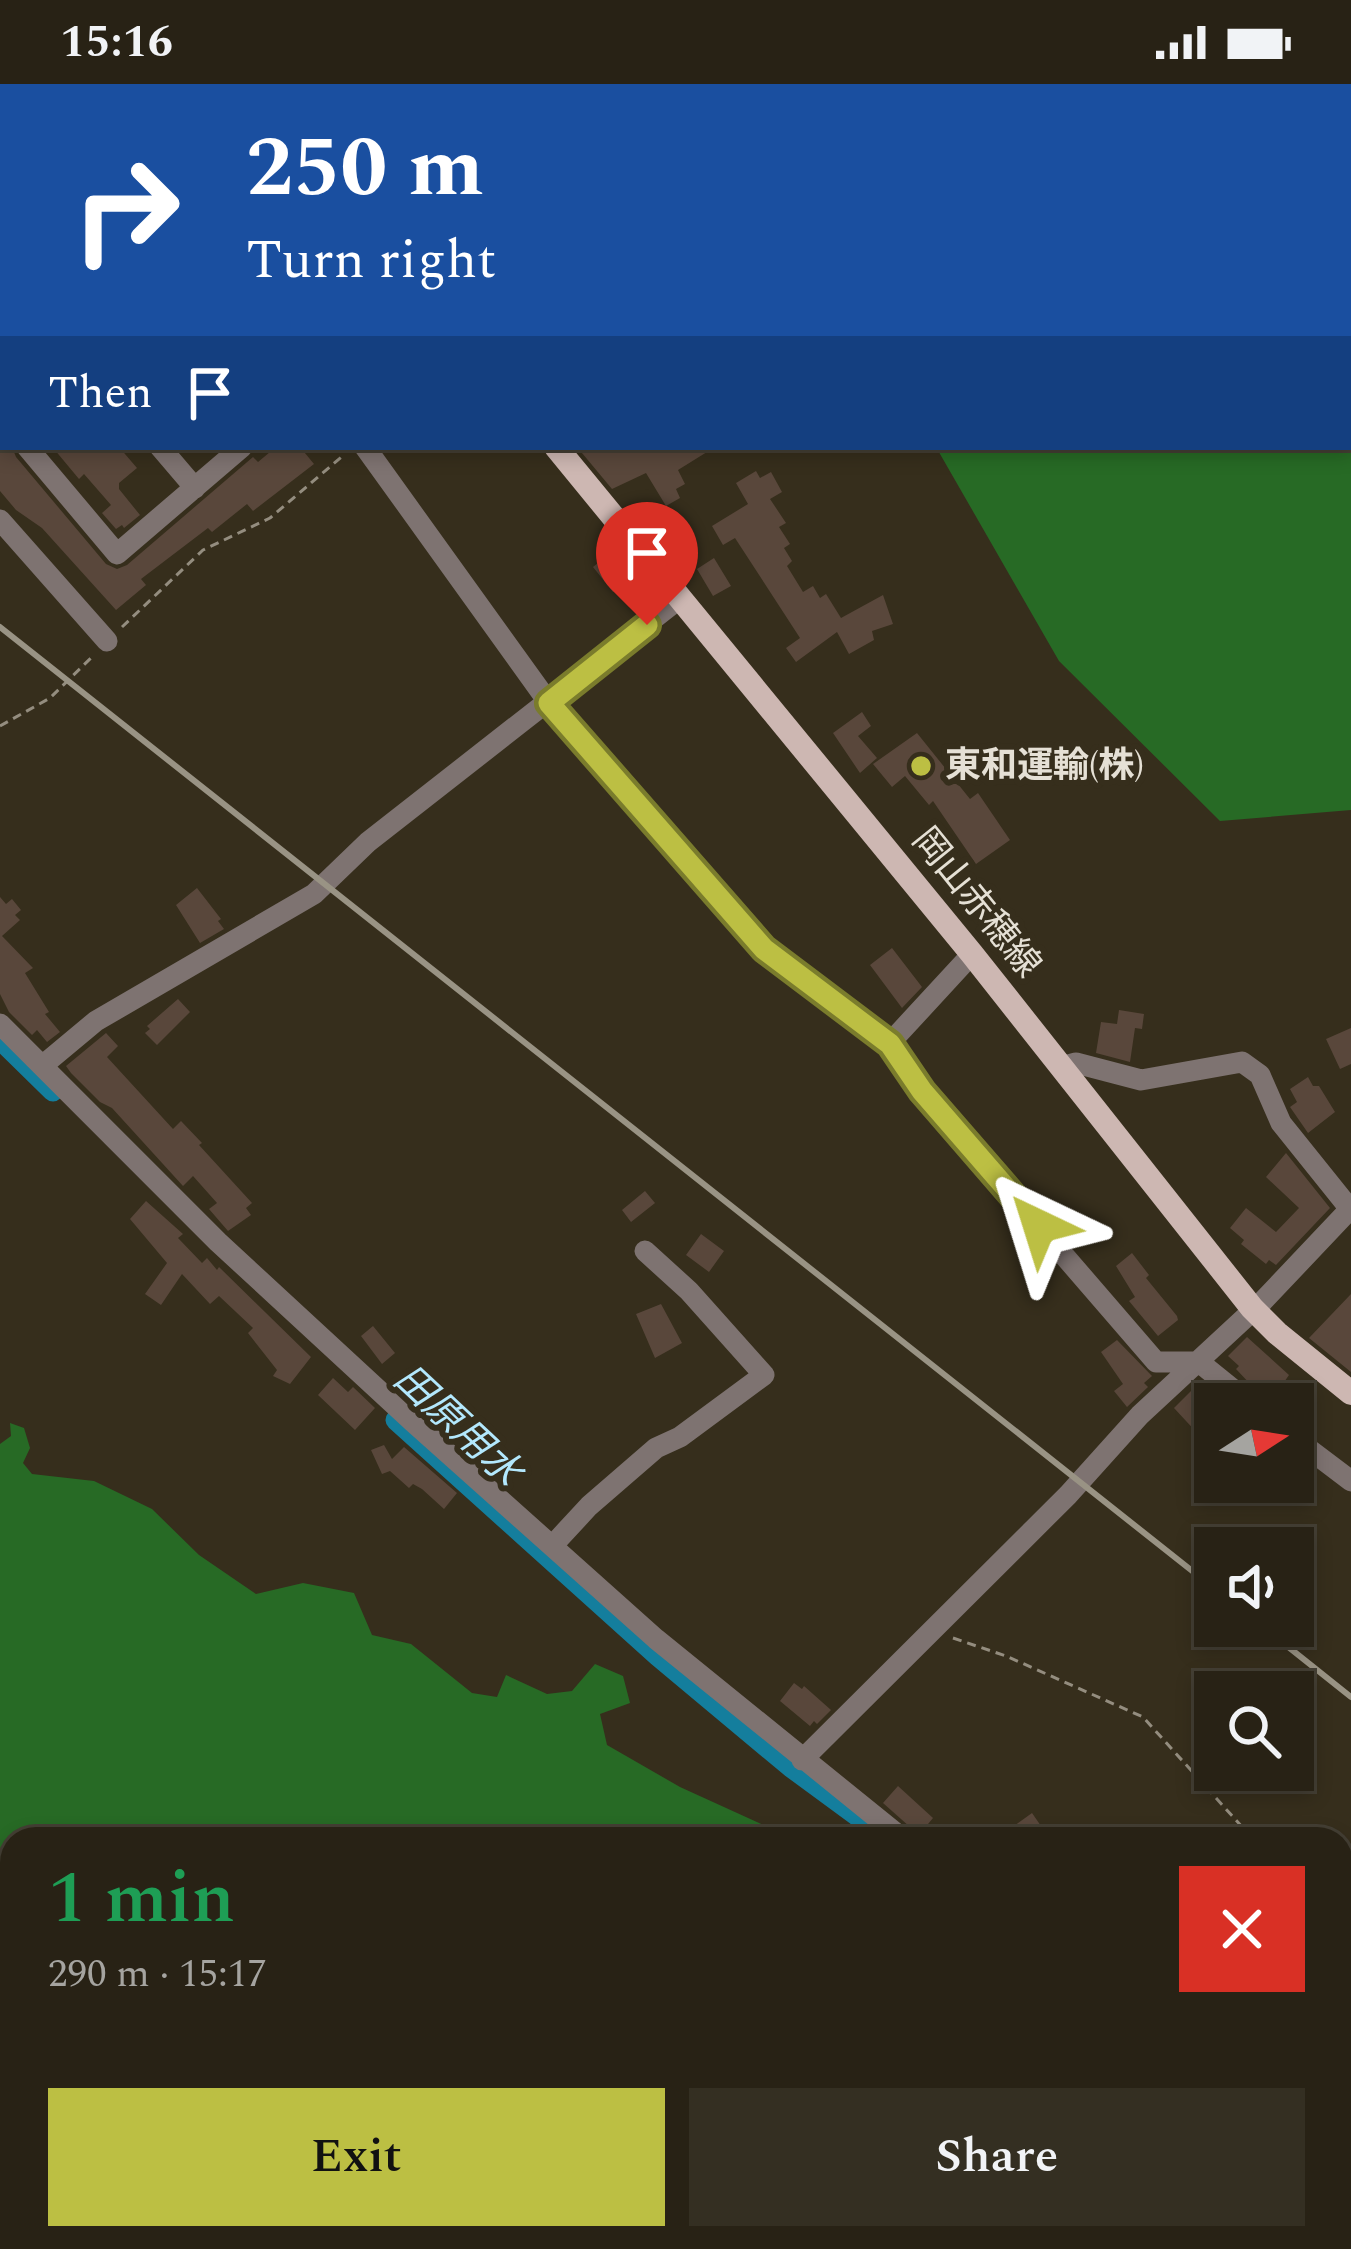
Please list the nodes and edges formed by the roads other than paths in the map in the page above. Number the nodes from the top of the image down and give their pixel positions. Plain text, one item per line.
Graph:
1 (30, 450) edge
2 (163, 450) edge
3 (239, 450) edge
4 (359, 450) edge
5 (558, 450) edge
6 (195, 488) junction
7 (0, 520) edge
8 (680, 598) junction
9 (107, 641) road end
10 (549, 703) junction
11 (971, 954) junction
12 (0, 1024) edge
13 (890, 1044) junction
14 (42, 1066) junction
15 (1061, 1066) junction
16 (1350, 1208) edge
17 (645, 1250) dead end
18 (1252, 1308) junction
19 (1198, 1362) junction
20 (1224, 1383) edge
21 (1351, 1393) edge
22 (1314, 1453) edge
23 (1351, 1480) edge
24 (553, 1545) junction
25 (802, 1760) junction
26 (888, 1827) edge

1 - 6 street
2 - 6 street
3 - 6 street
4 - 10 street
5 - 8 main road, 岡山赤穂線
7 - 9 street
8 - 10 street
8 - 11 main road, 岡山赤穂線
10 - 13 street
10 - 14 street
11 - 13 street
11 - 15 main road, 岡山赤穂線
12 - 14 street
13 - 19 street
14 - 24 street
15 - 16 street
15 - 18 main road, 岡山赤穂線
16 - 18 street
17 - 24 street
18 - 19 street
18 - 21 main road, 岡山赤穂線
19 - 20 street
19 - 25 street
22 - 23 street
24 - 25 street
25 - 26 street

